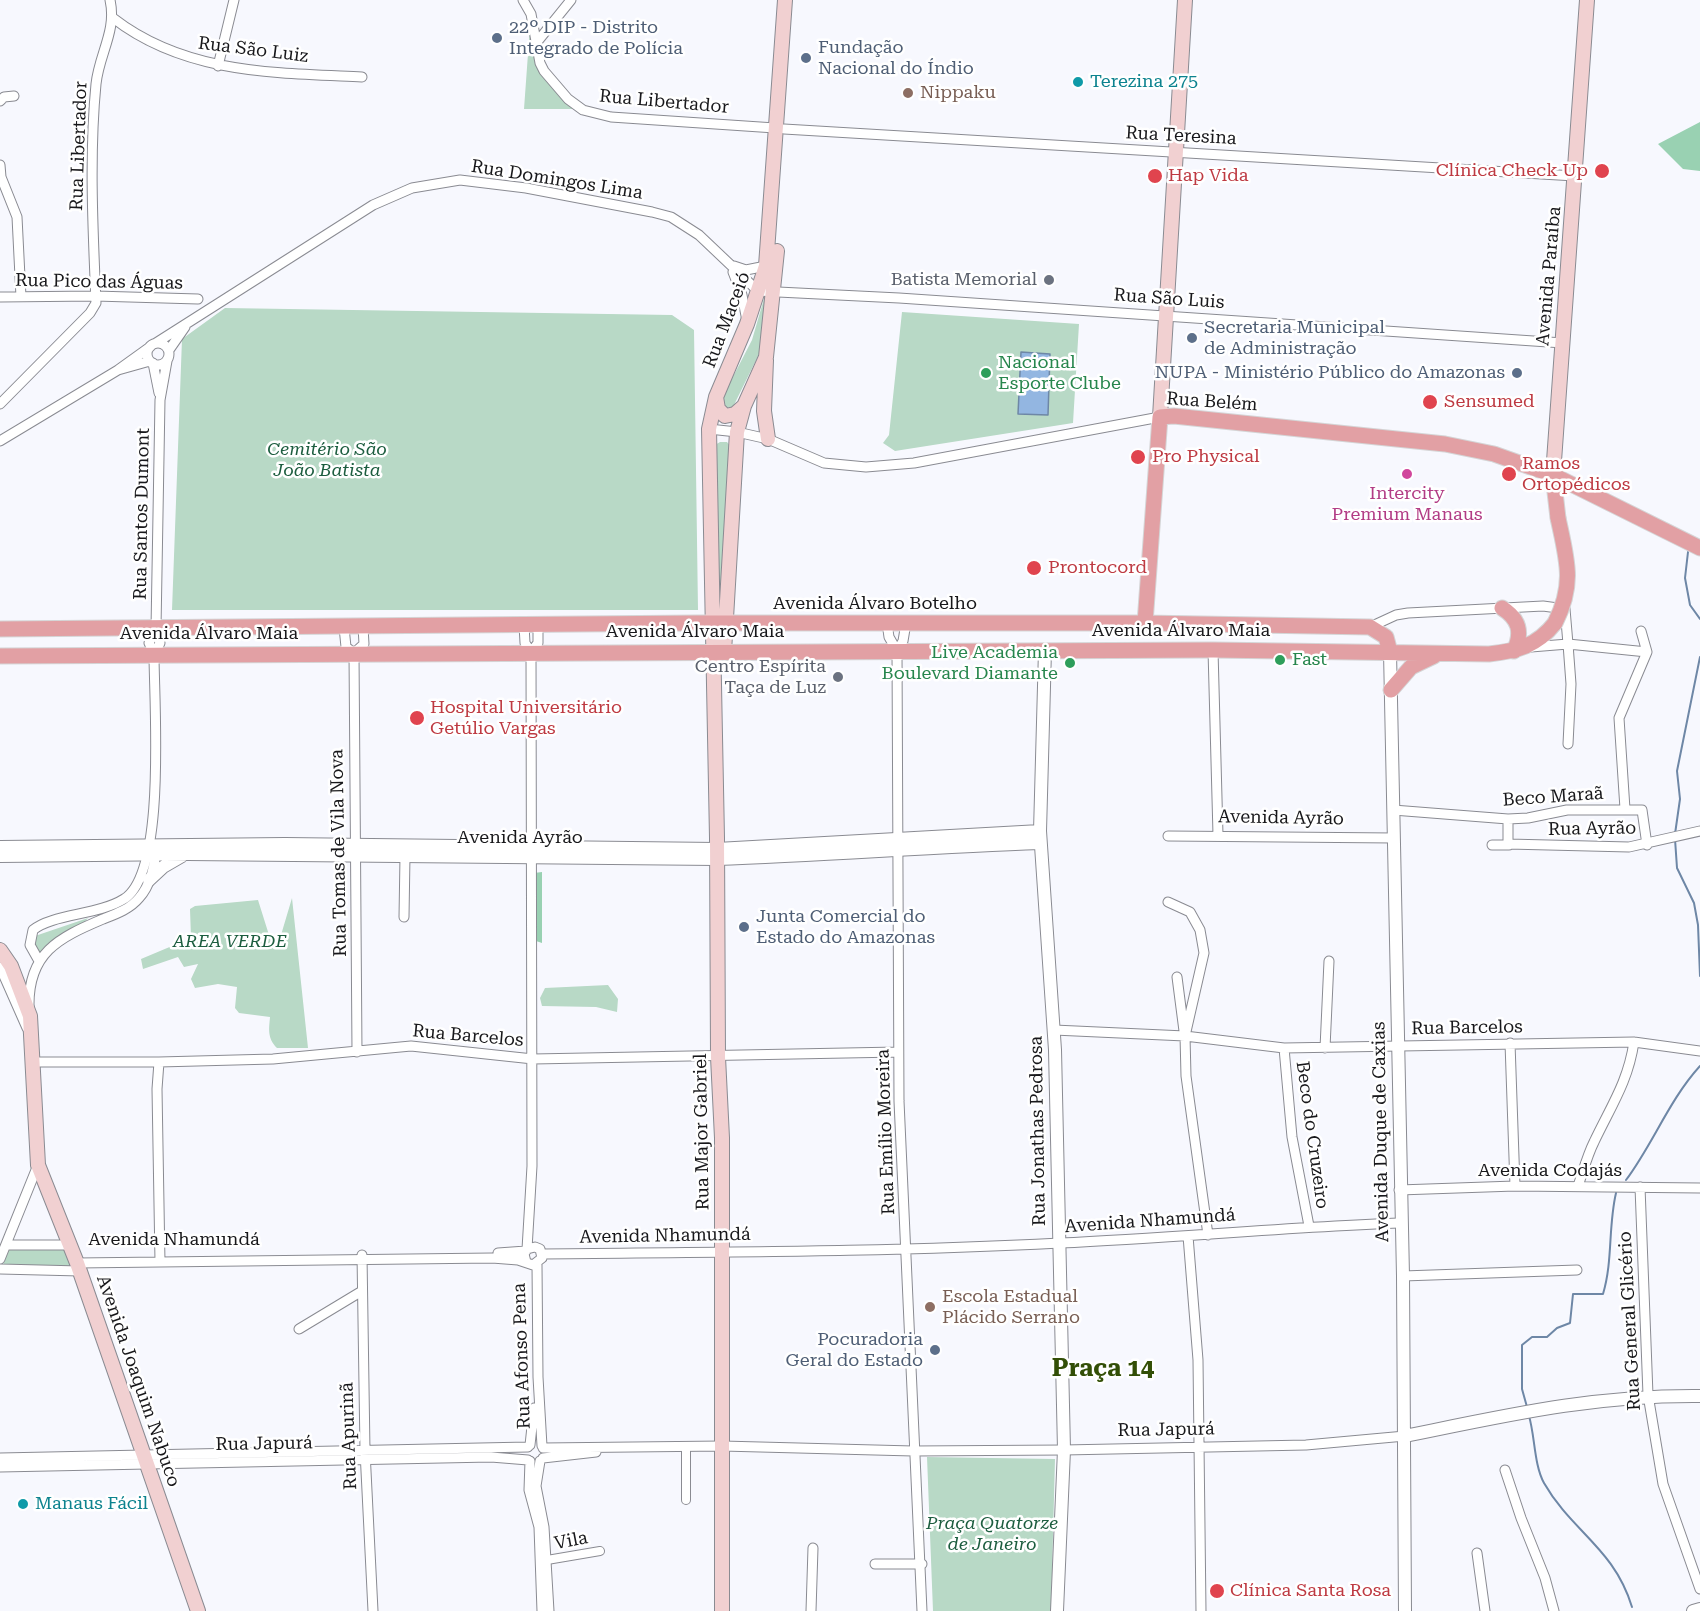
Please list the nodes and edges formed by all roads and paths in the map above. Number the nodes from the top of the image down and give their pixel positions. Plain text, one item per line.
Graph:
1 (110, 0) edge
2 (234, 0) edge
3 (523, 0) edge
4 (571, 0) edge
5 (785, 0) edge
6 (794, 0) edge
7 (1185, 0) edge
8 (1587, 0) edge
9 (113, 18) junction
10 (537, 42) junction
11 (218, 66) junction
12 (362, 77) dead end
13 (14, 96) dead end
14 (0, 100) edge
15 (780, 128) junction
16 (1177, 152) junction
17 (0, 165) edge
18 (1575, 176) junction
19 (727, 262) junction
20 (766, 266) junction
21 (758, 291) junction
22 (773, 292) junction
23 (95, 296) junction
24 (0, 297) edge
25 (21, 297) junction
26 (198, 299) dead end
27 (1168, 316) junction
28 (188, 322) junction
29 (747, 324) junction
30 (1563, 343) junction
31 (153, 345) junction
32 (169, 350) junction
33 (766, 357) junction
34 (167, 361) junction
35 (151, 362) junction
36 (118, 370) junction
37 (716, 397) junction
38 (160, 400) junction
39 (0, 404) edge
40 (744, 406) junction
41 (1160, 417) junction
42 (709, 429) junction
43 (737, 432) junction
44 (768, 439) junction
45 (0, 441) edge
46 (1553, 475) junction
47 (1700, 548) edge
48 (1502, 608) junction
49 (719, 623) junction
50 (887, 623) junction
51 (906, 623) junction
52 (1145, 623) junction
53 (531, 625) junction
54 (156, 627) junction
55 (344, 627) junction
56 (363, 627) junction
57 (1370, 627) junction
58 (0, 629) edge
59 (1641, 632) dead end
60 (1568, 644) junction
61 (1520, 649) junction
62 (1046, 650) junction
63 (1213, 650) junction
64 (897, 651) junction
65 (531, 652) junction
66 (719, 652) junction
67 (1390, 652) junction
68 (1647, 652) junction
69 (354, 653) junction
70 (154, 654) junction
71 (1441, 654) junction
72 (0, 656) edge
73 (1391, 690) junction
74 (1568, 744) dead end
75 (1625, 809) junction
76 (1393, 810) junction
77 (1508, 819) junction
78 (1700, 831) edge
79 (1218, 835) junction
80 (1168, 836) dead end
81 (1700, 836) edge
82 (1040, 837) junction
83 (1394, 838) junction
84 (898, 843) junction
85 (1509, 844) junction
86 (1647, 844) junction
87 (1492, 845) dead end
88 (0, 847) edge
89 (153, 849) junction
90 (356, 851) junction
91 (532, 851) junction
92 (188, 854) junction
93 (717, 854) junction
94 (0, 856) edge
95 (405, 856) junction
96 (149, 880) junction
97 (1168, 902) dead end
98 (404, 917) dead end
99 (0, 950) edge
100 (39, 961) junction
101 (1329, 961) dead end
102 (0, 967) edge
103 (1177, 977) dead end
104 (30, 1016) junction
105 (1054, 1030) junction
106 (1185, 1036) junction
107 (33, 1041) junction
108 (1634, 1042) junction
109 (1510, 1043) junction
110 (1398, 1046) junction
111 (1284, 1048) junction
112 (1325, 1048) junction
113 (1700, 1051) edge
114 (357, 1052) junction
115 (898, 1052) junction
116 (718, 1057) junction
117 (533, 1059) junction
118 (34, 1062) junction
119 (159, 1062) junction
120 (38, 1165) junction
121 (1515, 1186) junction
122 (1578, 1186) junction
123 (1640, 1187) junction
124 (1700, 1188) edge
125 (1399, 1190) junction
126 (1400, 1222) junction
127 (1309, 1226) junction
128 (1208, 1234) junction
129 (1188, 1236) junction
130 (1058, 1243) junction
131 (6, 1245) junction
132 (907, 1249) junction
133 (533, 1250) junction
134 (722, 1252) junction
135 (362, 1257) junction
136 (0, 1259) edge
137 (76, 1259) junction
138 (160, 1259) junction
139 (531, 1264) junction
140 (0, 1269) edge
141 (1577, 1270) dead end
142 (1403, 1276) junction
143 (362, 1291) junction
144 (534, 1305) junction
145 (299, 1329) dead end
146 (1648, 1395) junction
147 (1700, 1396) edge
148 (1405, 1436) junction
149 (529, 1446) junction
150 (686, 1446) junction
151 (722, 1446) junction
152 (1200, 1447) junction
153 (1064, 1450) junction
154 (913, 1451) junction
155 (365, 1455) junction
156 (538, 1456) junction
157 (0, 1458) edge
158 (146, 1460) junction
159 (0, 1467) edge
160 (1505, 1470) dead end
161 (686, 1500) dead end
162 (542, 1527) junction
163 (813, 1548) dead end
164 (600, 1551) dead end
165 (1477, 1553) dead end
166 (547, 1560) junction
167 (875, 1564) dead end
168 (922, 1564) junction
169 (1700, 1589) edge
170 (1700, 1609) edge
171 (198, 1611) edge
172 (373, 1611) edge
173 (542, 1611) edge
174 (549, 1611) edge
175 (722, 1611) edge
176 (811, 1611) edge
177 (922, 1611) edge
178 (1057, 1611) edge
179 (1201, 1611) edge
180 (1405, 1611) edge
181 (1485, 1611) edge
182 (1554, 1611) edge
183 (1693, 1611) edge

1 - 9 street, Rua Libertador
2 - 11 street
3 - 10 street, Rua Libertador
4 - 10 street
5 - 15 main road, Rua Maceió
6 - 15 main road, Rua Maceió
7 - 16 main road
8 - 18 main road, Avenida Paraíba
9 - 11 street, Rua São Luiz
9 - 23 street, Rua Libertador
10 - 15 street, Rua Libertador
11 - 12 street, Rua São Luiz
13 - 14 street
15 - 16 street, Rua Teresina
15 - 20 main road, Rua Maceió
15 - 22 main road, Rua Maceió
16 - 18 street, Rua Teresina
16 - 27 main road
17 - 25 street
18 - 30 main road, Avenida Paraíba
19 - 20 street
19 - 21 street, Rua Domingos Lima
19 - 28 street, Rua Domingos Lima
19 - 29 street, Rua Domingos Lima
20 - 21 main road, Rua Maceió
21 - 22 street
21 - 29 main road, Rua Maceió
22 - 27 street, Rua São Luis
22 - 33 main road, Rua Maceió
23 - 25 street, Rua Pico das Águas
23 - 26 street, Rua Pico das Águas
23 - 39 street
24 - 25 street, Rua Pico das Águas
27 - 30 street, Rua São Luis
27 - 41 main road
28 - 31 street, Rua Domingos Lima
28 - 32 street, Rua Domingos Lima
29 - 37 main road, Rua Maceió
30 - 46 main road, Avenida Paraíba
31 - 32 street
31 - 35 street
31 - 36 street, Rua Domingos Lima
32 - 34 street
33 - 40 main road, Rua Maceió
33 - 44 main road
34 - 35 street
34 - 38 street, Rua Santos Dumont
35 - 36 street, Rua Domingos Lima
35 - 38 street, Rua Santos Dumont
36 - 45 street, Rua Domingos Lima
37 - 40 main road
37 - 42 main road, Rua Maceió
38 - 54 street, Rua Santos Dumont
40 - 43 main road, Rua Maceió
41 - 44 street, Rua Belém
41 - 46 main road, Rua Belém
41 - 52 main road
42 - 43 street, Rua Belém
42 - 49 main road, Rua Maceió
43 - 44 street, Rua Belém
43 - 49 main road, Rua Maceió
46 - 47 main road, Rua Belém
46 - 61 main road, Avenida Paraíba, bridge
48 - 57 street
48 - 60 street
48 - 61 main road
49 - 50 main road, Avenida Álvaro Botelho
49 - 53 main road, Avenida Álvaro Botelho
49 - 66 main road, Rua Maceió
50 - 51 main road, Avenida Álvaro Botelho
50 - 64 street, Rua Emílio Moreira
51 - 52 main road, Avenida Álvaro Botelho
51 - 64 street, Rua Emílio Moreira
52 - 57 main road, Avenida Álvaro Botelho
53 - 56 main road, Avenida Álvaro Botelho
53 - 65 street
54 - 55 main road, Avenida Álvaro Maia
54 - 58 main road, Avenida Álvaro Maia
54 - 70 street, Rua Santos Dumont
55 - 56 main road, Avenida Álvaro Botelho
55 - 69 street, Rua Tomas de Vila Nova
56 - 69 street, Rua Tomas de Vila Nova
57 - 67 main road
59 - 68 street
60 - 61 street
60 - 68 street
60 - 74 street
61 - 71 main road
62 - 63 main road, Avenida Álvaro Maia
62 - 64 main road, Avenida Álvaro Maia
62 - 82 street, Rua Jonathas Pedrosa
63 - 67 main road, Avenida Álvaro Maia
63 - 79 street
64 - 66 main road, Avenida Álvaro Maia
64 - 84 street, Rua Emílio Moreira
65 - 66 main road, Avenida Álvaro Maia
65 - 69 main road, Avenida Álvaro Maia
65 - 91 street
66 - 93 main road, Rua Major Gabriel
67 - 71 main road
67 - 73 street, Avenida Duque de Caxias
68 - 75 street
69 - 70 main road, Avenida Álvaro Maia
69 - 90 street, Rua Tomas de Vila Nova
70 - 72 main road, Avenida Álvaro Maia
70 - 89 street, Rua Santos Dumont
71 - 73 main road
73 - 76 street, Avenida Duque de Caxias
75 - 77 street, Beco Maraã
75 - 86 street, Beco Maraã
76 - 77 street, Beco Maraã
76 - 83 street, Avenida Duque de Caxias
77 - 85 street
78 - 81 street
78 - 86 street, Rua Ayrão
79 - 80 street, Avenida Ayrão
79 - 83 street, Avenida Ayrão
82 - 84 street, Avenida Ayrão
82 - 105 street, Rua Jonathas Pedrosa
83 - 110 street, Avenida Duque de Caxias
84 - 93 street, Avenida Ayrão
84 - 115 street, Rua Emílio Moreira
85 - 86 street, Rua Ayrão
85 - 87 street, Rua Ayrão
88 - 89 street, Avenida Ayrão
89 - 90 street, Avenida Ayrão
89 - 92 street, Avenida Ayrão
89 - 94 street, Avenida Ayrão
89 - 96 street, Rua Santos Dumont
89 - 100 street, Rua Santos Dumont
90 - 91 street, Avenida Ayrão
90 - 92 street, Avenida Ayrão
90 - 95 street, Avenida Ayrão
90 - 114 street, Rua Tomas de Vila Nova
91 - 93 street, Avenida Ayrão
91 - 95 street, Avenida Ayrão
91 - 117 street
92 - 96 street
93 - 116 main road, Rua Major Gabriel
95 - 98 street
96 - 100 street, Rua Santos Dumont
97 - 106 street
99 - 104 main road
100 - 104 street, Rua Santos Dumont
101 - 112 street
102 - 107 street
103 - 106 street
104 - 107 main road
105 - 106 street, Rua Barcelos
105 - 130 street, Rua Jonathas Pedrosa
106 - 111 street, Rua Barcelos
106 - 128 street
107 - 118 main road
108 - 109 street, Rua Barcelos
108 - 113 street, Rua Barcelos
108 - 122 street
109 - 110 street, Rua Barcelos
109 - 121 street
110 - 112 street, Rua Barcelos
110 - 125 street, Avenida Duque de Caxias
111 - 112 street, Rua Barcelos
111 - 127 street, Beco do Cruzeiro
114 - 117 street, Rua Barcelos
114 - 119 street, Rua Barcelos
115 - 116 street, Rua Barcelos
115 - 132 street, Rua Emílio Moreira
116 - 117 street, Rua Barcelos
116 - 134 main road, Rua Major Gabriel
117 - 133 street
118 - 119 street, Rua Barcelos
118 - 120 main road
119 - 138 street
120 - 131 street
120 - 137 main road, Avenida Joaquim Nabuco
121 - 122 street, Avenida Codajás
121 - 125 street, Avenida Codajás
122 - 123 street, Avenida Codajás
123 - 124 street, Avenida Codajás
123 - 146 street, Rua General Glicério
125 - 126 street, Avenida Duque de Caxias
126 - 127 street, Avenida Nhamundá
126 - 142 street, Avenida Duque de Caxias
127 - 128 street, Avenida Nhamundá
128 - 129 street, Avenida Nhamundá
129 - 130 street, Avenida Nhamundá
129 - 152 street
130 - 132 street, Avenida Nhamundá
130 - 153 street, Rua Jonathas Pedrosa
131 - 136 street
131 - 137 street, Avenida Nhamundá
132 - 134 street, Avenida Nhamundá
132 - 154 street, Rua Emílio Moreira
133 - 134 street, Avenida Nhamundá
133 - 135 street, Avenida Nhamundá
133 - 139 street
133 - 139 street, Rua Afonso Pena
134 - 151 main road, Rua Major Gabriel
135 - 138 street, Avenida Nhamundá
135 - 139 street, Avenida Nhamundá
135 - 143 street, Rua Apurinã
137 - 138 street, Avenida Nhamundá
137 - 140 street, Avenida Nhamundá
137 - 158 main road, Avenida Joaquim Nabuco
139 - 144 street, Rua Afonso Pena
141 - 142 street
142 - 148 street, Avenida Duque de Caxias
143 - 145 street
143 - 155 street, Rua Apurinã
144 - 149 street, Rua Afonso Pena
144 - 156 street, Rua Afonso Pena
146 - 147 street, Rua Japurá
146 - 148 street, Rua Japurá
146 - 169 street, Rua General Glicério
148 - 152 street, Rua Japurá
148 - 180 street, Avenida Duque de Caxias
149 - 155 street, Rua Japurá
149 - 156 street, Rua Japurá
149 - 156 street, Rua Afonso Pena
150 - 151 street, Rua Japurá
150 - 156 street, Rua Japurá
150 - 161 street
151 - 154 street, Rua Japurá
151 - 175 main road, Rua Major Gabriel
152 - 153 street, Rua Japurá
152 - 179 street
153 - 154 street, Rua Japurá
153 - 178 street, Rua Jonathas Pedrosa
154 - 168 street, Rua Emílio Moreira
155 - 156 street, Rua Japurá
155 - 158 street, Rua Japurá
155 - 172 street, Rua Apurinã
156 - 162 street, Rua Afonso Pena
157 - 158 street, Rua Japurá
158 - 159 street, Rua Japurá
158 - 171 main road, Avenida Joaquim Nabuco
160 - 182 street
162 - 166 street, Rua Afonso Pena
162 - 173 street, Rua Afonso Pena
163 - 176 street
164 - 166 street, Vila
165 - 181 street
166 - 174 street, Rua Afonso Pena
167 - 168 street
168 - 177 street, Rua Emílio Moreira
170 - 183 street

